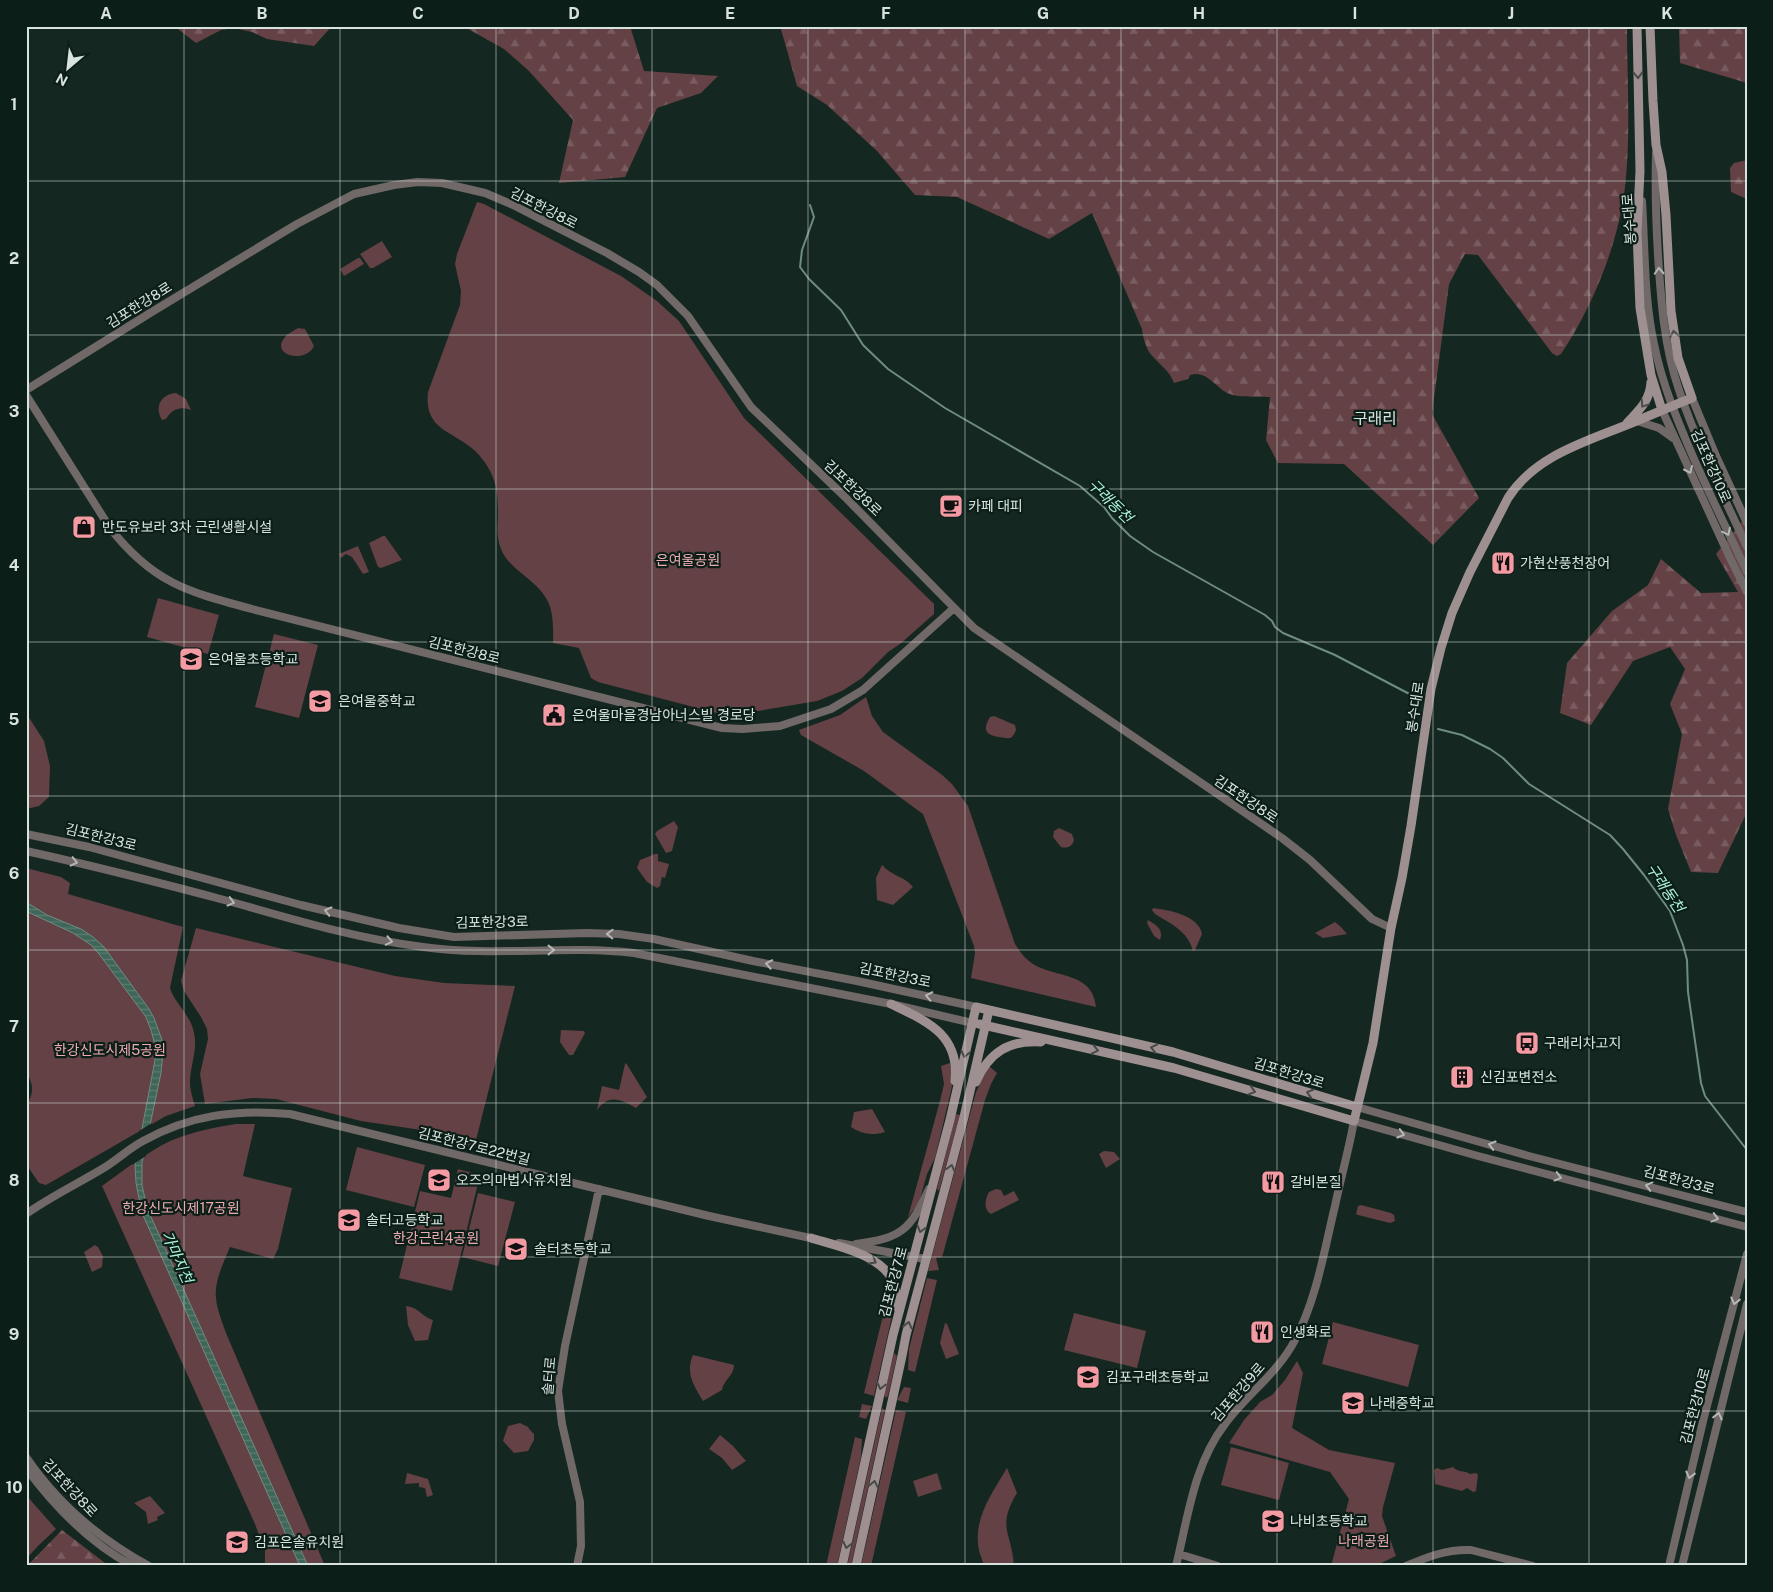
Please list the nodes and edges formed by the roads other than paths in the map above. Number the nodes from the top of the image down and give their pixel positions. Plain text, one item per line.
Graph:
1 (1637, 26) edge
2 (1650, 26) edge
3 (1656, 145) junction
4 (1640, 171) junction
5 (1651, 375) junction
6 (26, 390) edge
7 (26, 394) edge
8 (1692, 398) junction
9 (1662, 410) junction
10 (1689, 418) joint
11 (1637, 421) junction
12 (1679, 424) joint
13 (1623, 426) junction
14 (1676, 441) junction
15 (1747, 523) edge
16 (1747, 547) edge
17 (1747, 572) edge
18 (1747, 592) edge
19 (954, 608) junction
20 (26, 834) edge
21 (26, 851) edge
22 (1391, 928) junction
23 (891, 1004) junction
24 (976, 1007) junction
25 (989, 1010) junction
26 (979, 1024) junction
27 (1071, 1044) junction
28 (1357, 1107) junction
29 (964, 1117) junction
30 (950, 1120) junction
31 (1354, 1121) junction
32 (937, 1171) junction
33 (600, 1189) junction
34 (1747, 1212) edge
35 (26, 1214) edge
36 (1747, 1227) edge
37 (812, 1238) junction
38 (850, 1245) junction
39 (1747, 1254) edge
40 (913, 1256) junction
41 (925, 1259) junction
42 (1747, 1304) edge
43 (898, 1314) junction
44 (26, 1457) edge
45 (26, 1468) edge
46 (1179, 1554) junction
47 (133, 1566) edge
48 (149, 1566) edge
49 (577, 1566) edge
50 (842, 1566) edge
51 (856, 1566) edge
52 (1176, 1566) edge
53 (1218, 1566) edge
54 (1406, 1566) edge
55 (1533, 1566) edge
56 (1668, 1566) edge
57 (1682, 1566) edge

1 -> 4 main road, 봉수대로
2 - 3 main road, 봉수대로
8 -> 3 main road
10 -> 3 street, 봉수대로
4 - 5 main road
4 - 12 street, 봉수대로
5 - 9 main road
5 -> 13 main road
6 - 19 street, 김포한강8로
7 - 19 street, 김포한강8로
8 - 9 main road, 봉수대로
8 - 15 street
9 - 11 main road, 봉수대로
9 - 14 street
10 - 16 street, 김포한강10로
11 - 13 main road, 봉수대로
11 - 14 street
12 -> 17 street, 김포한강10로
13 - 22 main road, 봉수대로
14 -> 18 street
19 - 22 street, 김포한강8로
24 -> 20 street, 김포한강3로
21 -> 23 street, 김포한강3로
22 - 28 main road, 봉수대로
23 - 26 street, 김포한강3로
23 - 30 main road
24 - 25 main road, 김포한강3로
24 - 26 main road, 김포한강7로
25 - 26 main road, 김포한강7로
28 -> 25 main road, 김포한강3로
26 - 27 main road, 김포한강3로
26 - 29 main road, 김포한강7로
26 -> 30 main road, 김포한강7로
27 - 29 main road
27 -> 31 main road, 김포한강3로
28 - 31 main road, 봉수대로
34 -> 28 street, 김포한강3로
41 -> 29 main road, 김포한강7로
30 - 32 main road, 김포한강7로
31 -> 36 street, 김포한강3로
31 - 46 street, 김포한강9로
32 - 38 street
32 -> 40 main road, 김포한강7로
33 - 35 street, 김포한강7로22번길
33 - 37 street, 김포한강7로22번길
33 - 49 street, 솔터로
37 - 38 street, 김포한강7로22번길
37 -> 43 main road
38 - 40 street, 김포한강7로22번길
39 -> 56 street, 김포한강10로
40 - 41 street, 김포한강7로22번길
40 - 43 main road, 김포한강7로
51 -> 41 main road, 김포한강7로
57 -> 42 street, 김포한강10로
43 -> 50 main road, 김포한강7로
44 - 48 street, 김포한강8로
45 - 47 street, 김포한강8로
46 - 52 street, 김포한강9로
46 - 53 street
54 - 55 street

